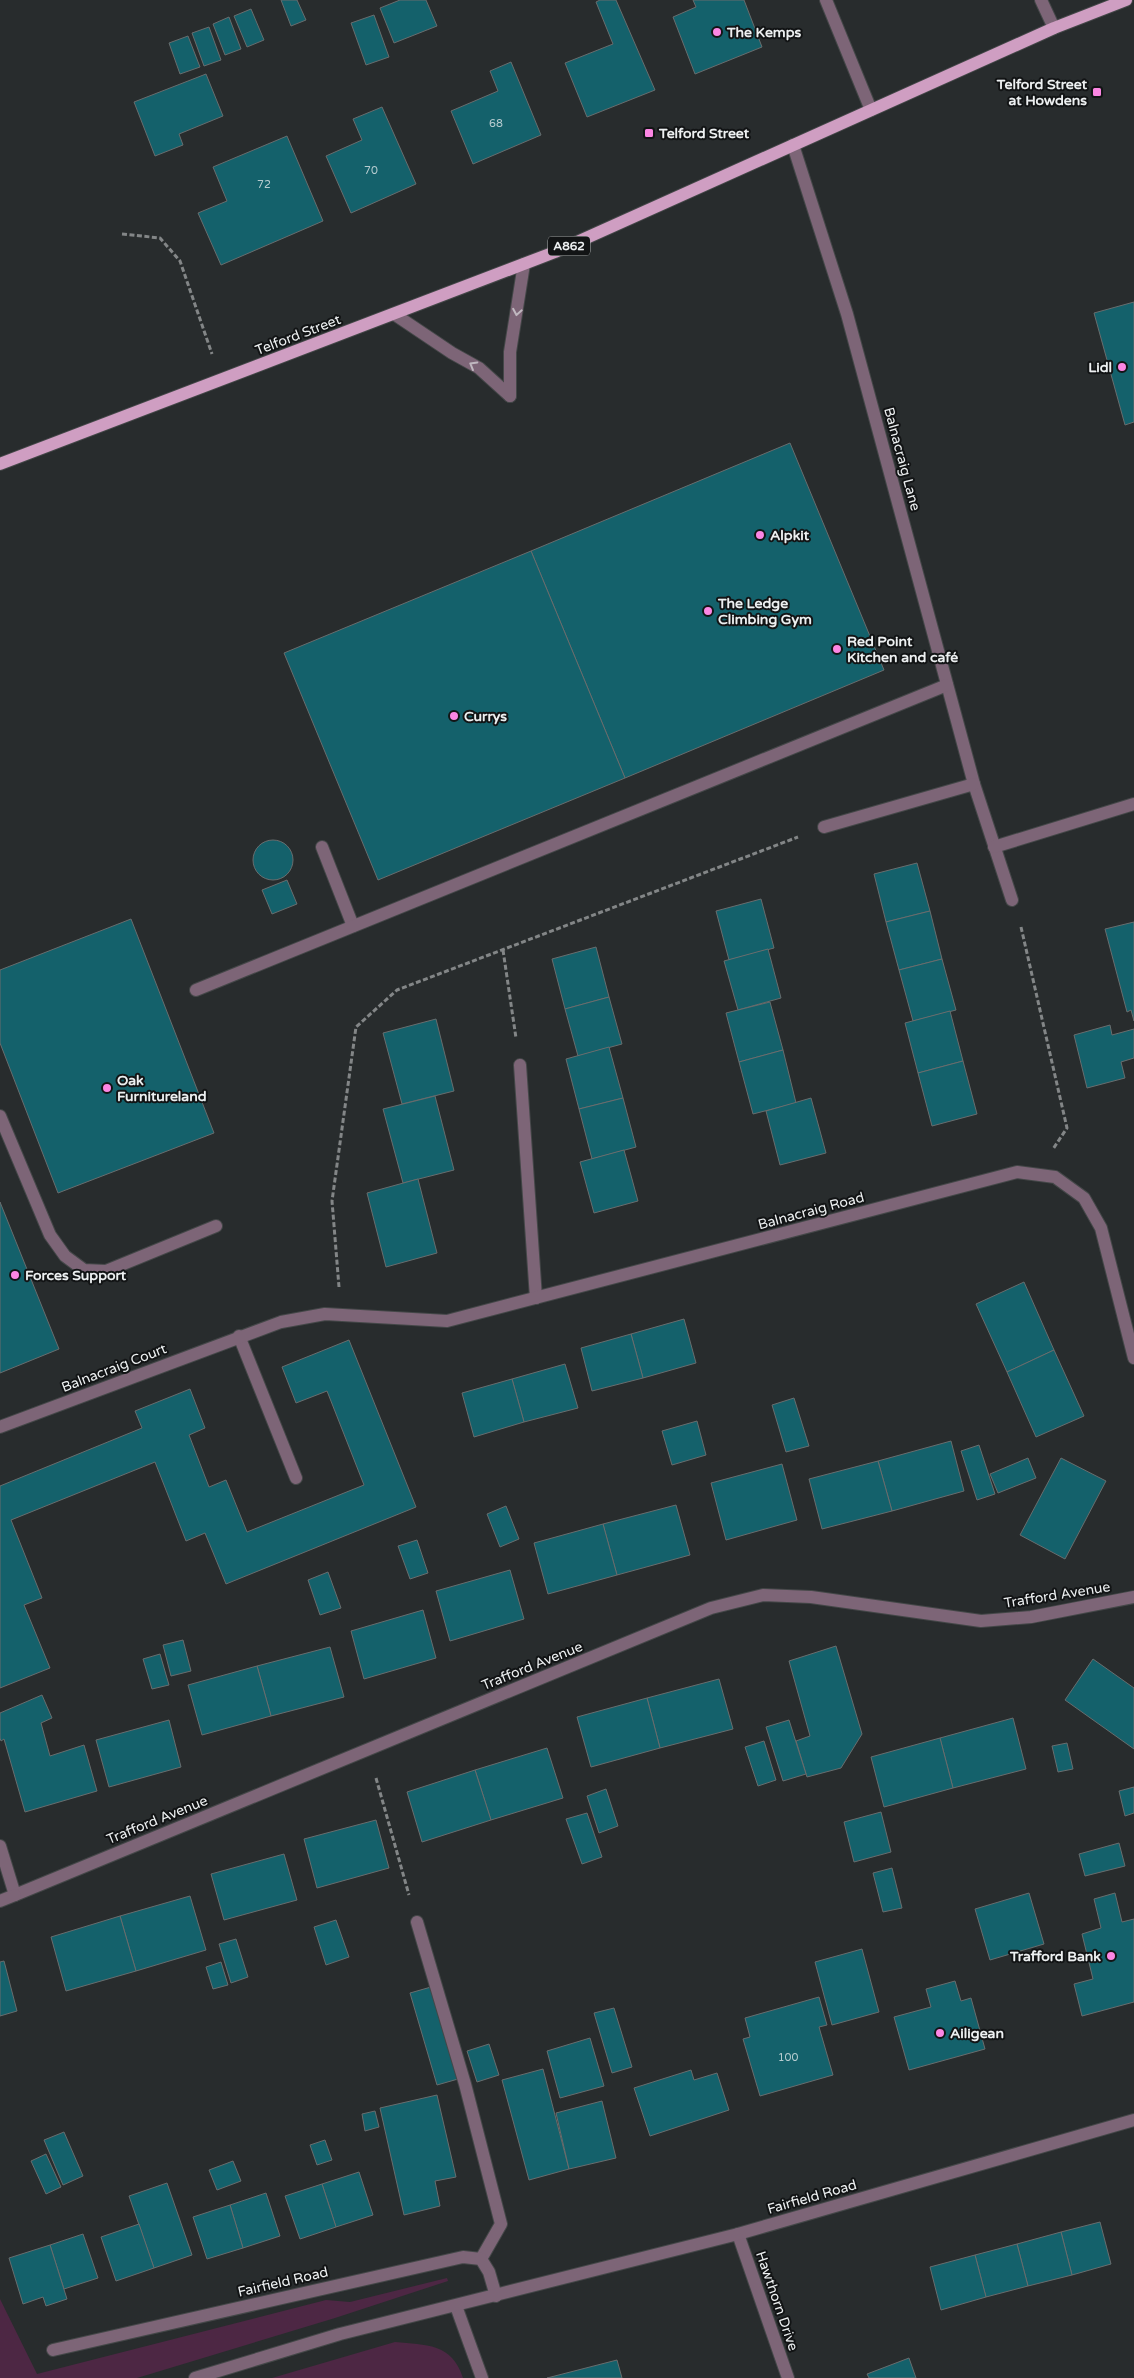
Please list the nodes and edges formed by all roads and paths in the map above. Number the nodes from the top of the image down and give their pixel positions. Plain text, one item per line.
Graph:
1 (826, 0) edge
2 (1041, 0) edge
3 (1126, 0) edge
4 (1054, 28) junction
5 (870, 110) junction
6 (793, 145) junction
7 (122, 234) dead end
8 (524, 264) junction
9 (394, 314) junction
10 (221, 380) junction
11 (0, 464) edge
12 (947, 685) junction
13 (974, 784) junction
14 (1134, 804) edge
15 (824, 827) joint
16 (322, 847) dead end
17 (994, 847) junction
18 (1012, 900) joint
19 (353, 926) junction
20 (503, 950) junction
21 (196, 990) dead end
22 (520, 1065) joint
23 (0, 1116) edge
24 (1037, 1175) junction
25 (216, 1226) dead end
26 (536, 1298) junction
27 (341, 1315) junction
28 (376, 1317) joint
29 (239, 1336) junction
30 (1134, 1358) edge
31 (0, 1427) edge
32 (296, 1478) dead end
33 (1134, 1597) edge
34 (368, 1750) junction
35 (0, 1846) edge
36 (16, 1895) junction
37 (0, 1901) edge
38 (417, 1922) joint
39 (1134, 2120) edge
40 (738, 2234) junction
41 (480, 2260) junction
42 (496, 2296) junction
43 (456, 2306) junction
44 (53, 2350) dead end
45 (195, 2378) edge
46 (482, 2378) edge
47 (788, 2378) edge

1 - 5 street
2 - 4 street
3 - 4 main road, Telford Street / A862
4 - 5 main road, Telford Street / A862
5 - 6 main road, Telford Street / A862
6 - 8 main road, Telford Street / A862
6 - 12 street, Balnacraig Lane
7 - 10 path
8 - 9 main road, Telford Street / A862
8 -> 9 street
9 - 10 main road, Telford Street / A862
10 - 11 main road, Telford Street / A862
12 - 13 street, Balnacraig Lane
12 - 19 street
13 - 15 street
13 - 17 street, Balnacraig Lane
14 - 17 street
15 - 20 path
16 - 19 street
17 - 18 street, Balnacraig Lane
18 - 24 path
19 - 21 street
20 - 22 path
20 - 27 path
22 - 26 street
23 - 25 street
24 - 26 street, Balnacraig Road
24 - 30 street, Balnacraig Road
26 - 28 street, Balnacraig Road
27 - 28 street, Balnacraig Court
27 - 29 street, Balnacraig Court
29 - 31 street, Balnacraig Court
29 - 32 street
33 - 34 street, Trafford Avenue
34 - 36 street, Trafford Avenue
34 - 38 path
35 - 36 street
36 - 37 street, Trafford Avenue
38 - 41 street
39 - 40 street, Fairfield Road
40 - 42 street, Fairfield Road
40 - 47 street, Hawthorn Drive
41 - 42 street
41 - 44 street, Fairfield Road
42 - 43 street, Fairfield Road
43 - 45 street, Fairfield Road
43 - 46 street

